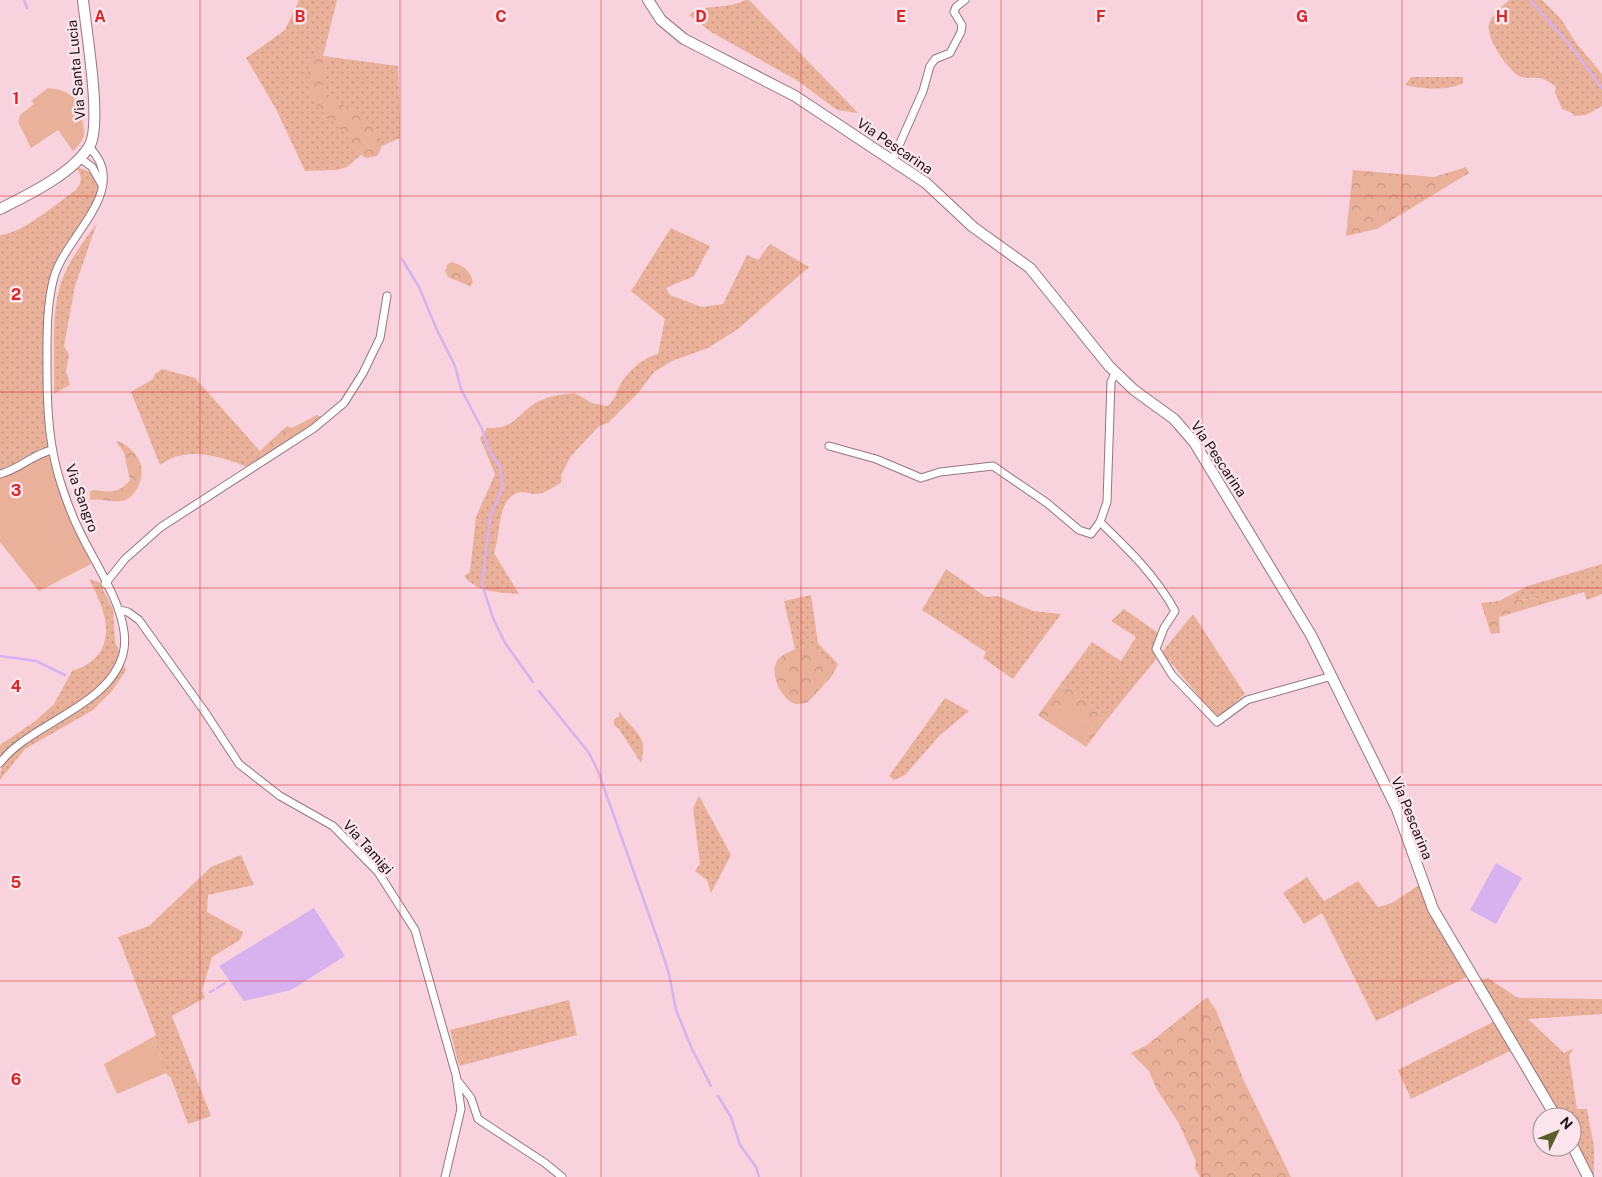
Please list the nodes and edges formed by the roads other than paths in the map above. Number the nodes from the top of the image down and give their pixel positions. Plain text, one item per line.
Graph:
1 (83, 0) edge
2 (648, 0) edge
3 (965, 0) edge
4 (89, 146) junction
5 (80, 158) junction
6 (893, 159) junction
7 (103, 188) junction
8 (0, 208) edge
9 (387, 296) dead end
10 (1115, 373) junction
11 (829, 446) dead end
12 (52, 450) junction
13 (0, 474) edge
14 (1100, 522) junction
15 (105, 584) junction
16 (120, 610) junction
17 (1332, 676) junction
18 (0, 763) edge
19 (456, 1078) junction
20 (1550, 1107) edge
21 (1578, 1157) edge
22 (445, 1177) edge
23 (562, 1177) edge
24 (1588, 1177) edge

1 - 4 street, Via Santa Lucia
2 - 6 street, Via Pescarina
3 - 6 street
4 - 5 street, Via Santa Lucia
4 - 7 street
5 - 7 street
5 - 8 street, Via Santa Lucia
6 - 10 street, Via Pescarina
7 - 12 street, Via Sangro
9 - 15 street
10 - 14 street
10 - 17 street, Via Pescarina
11 - 14 street
12 - 13 street
12 - 15 street, Via Sangro
14 - 17 street
15 - 16 street, Via Sangro
16 - 18 street, Via Sangro
16 - 19 street, Via Tamigi
17 - 20 street, Via Pescarina
19 - 22 street, Via Tamigi
19 - 23 street
21 - 24 street

